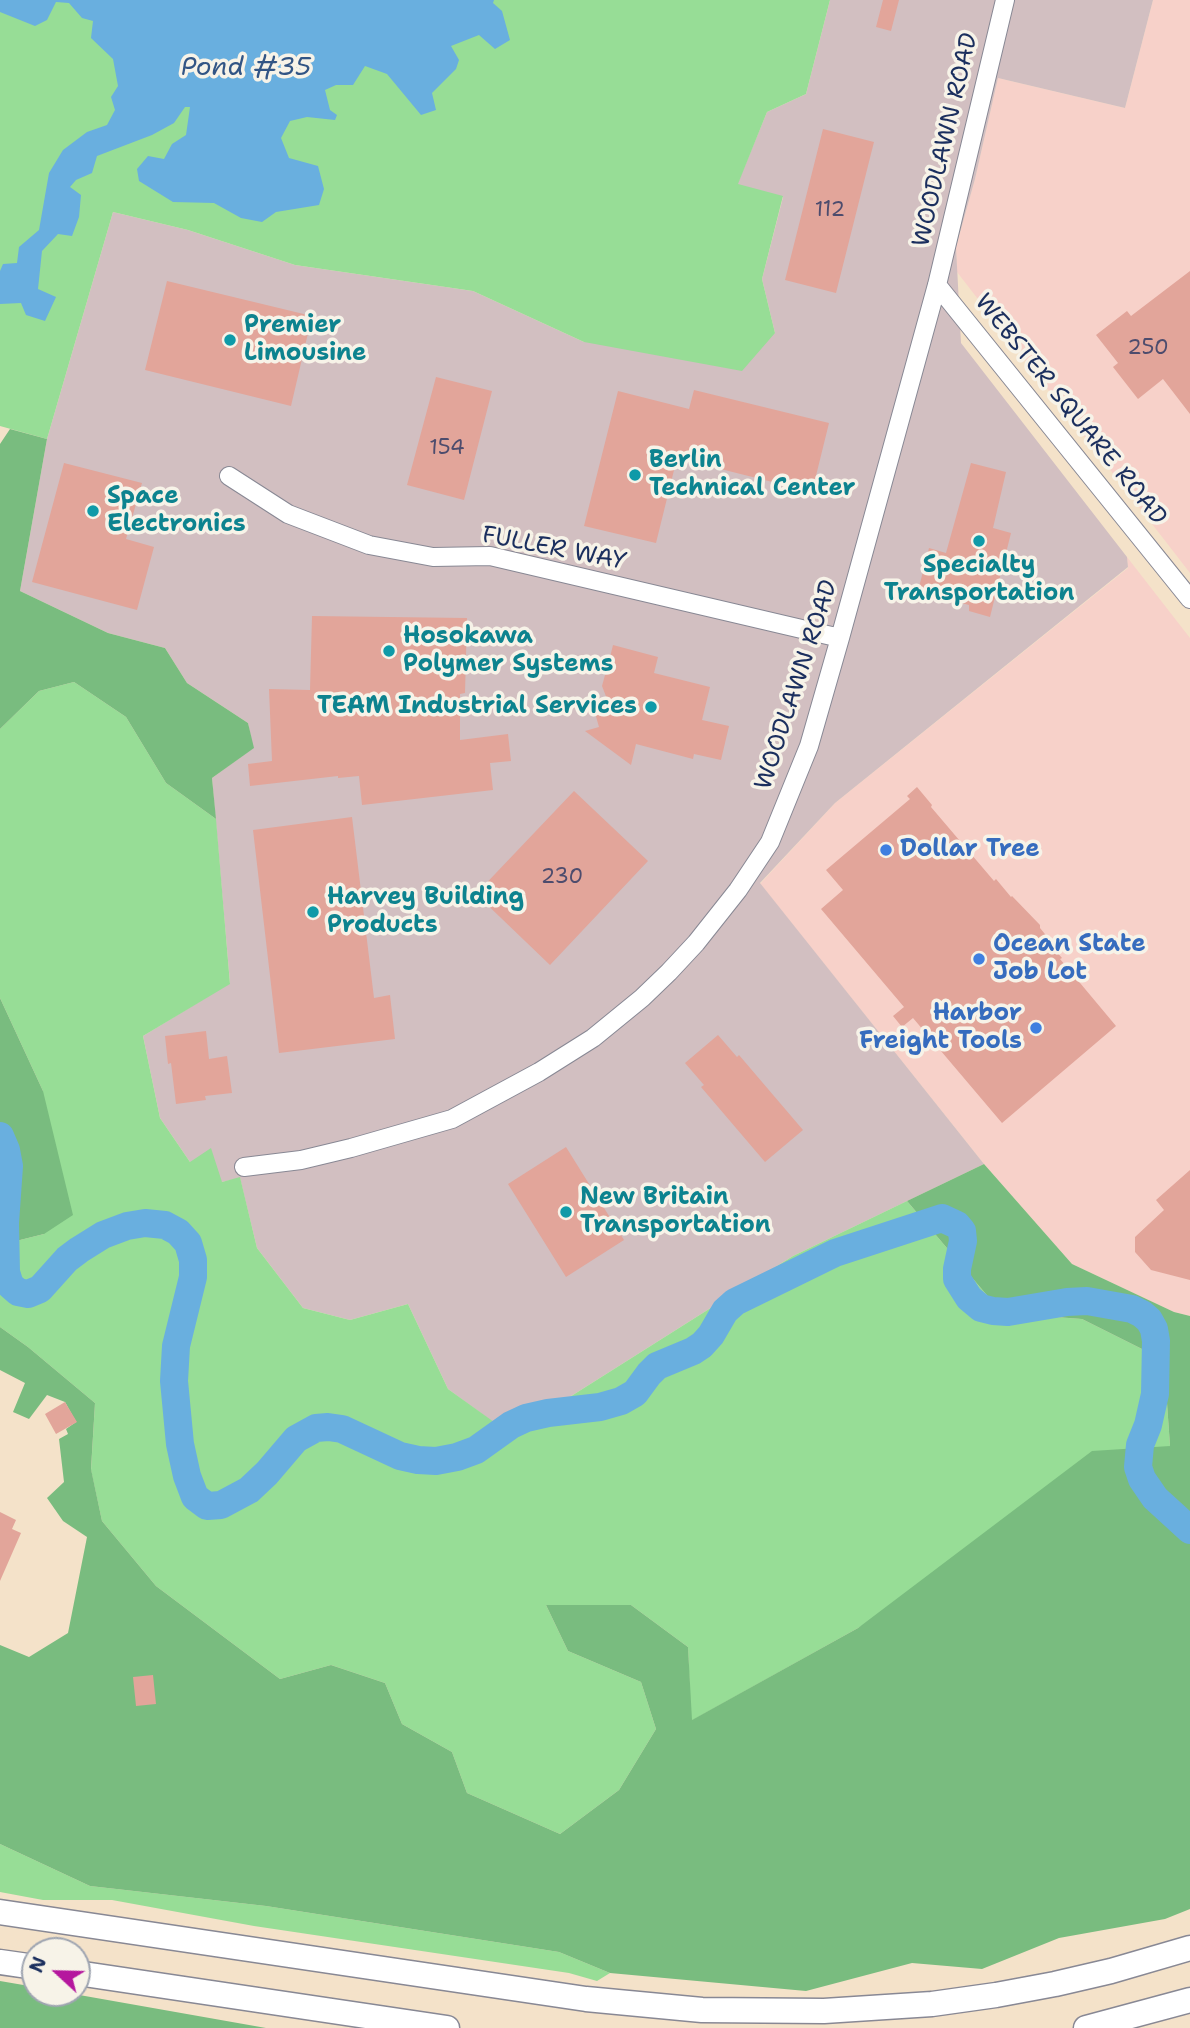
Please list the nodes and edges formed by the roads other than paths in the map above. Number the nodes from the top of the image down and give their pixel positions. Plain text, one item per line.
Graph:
1 (1005, 0) edge
2 (937, 285) junction
3 (229, 476) dead end
4 (1190, 599) edge
5 (840, 638) junction
6 (244, 1167) dead end
7 (0, 1912) edge
8 (1190, 1948) edge
9 (0, 1962) edge
10 (21, 1965) edge
11 (91, 1975) edge
12 (1190, 2000) edge
13 (447, 2028) edge
14 (1086, 2028) edge

1 - 2 street, WOODLAWN ROAD
2 - 4 street, WEBSTER SQUARE ROAD
2 - 5 street, WOODLAWN ROAD
3 - 5 street, FULLER WAY
5 - 6 street, WOODLAWN ROAD
7 - 8 highway
9 - 10 highway
11 - 13 highway
12 - 14 highway

